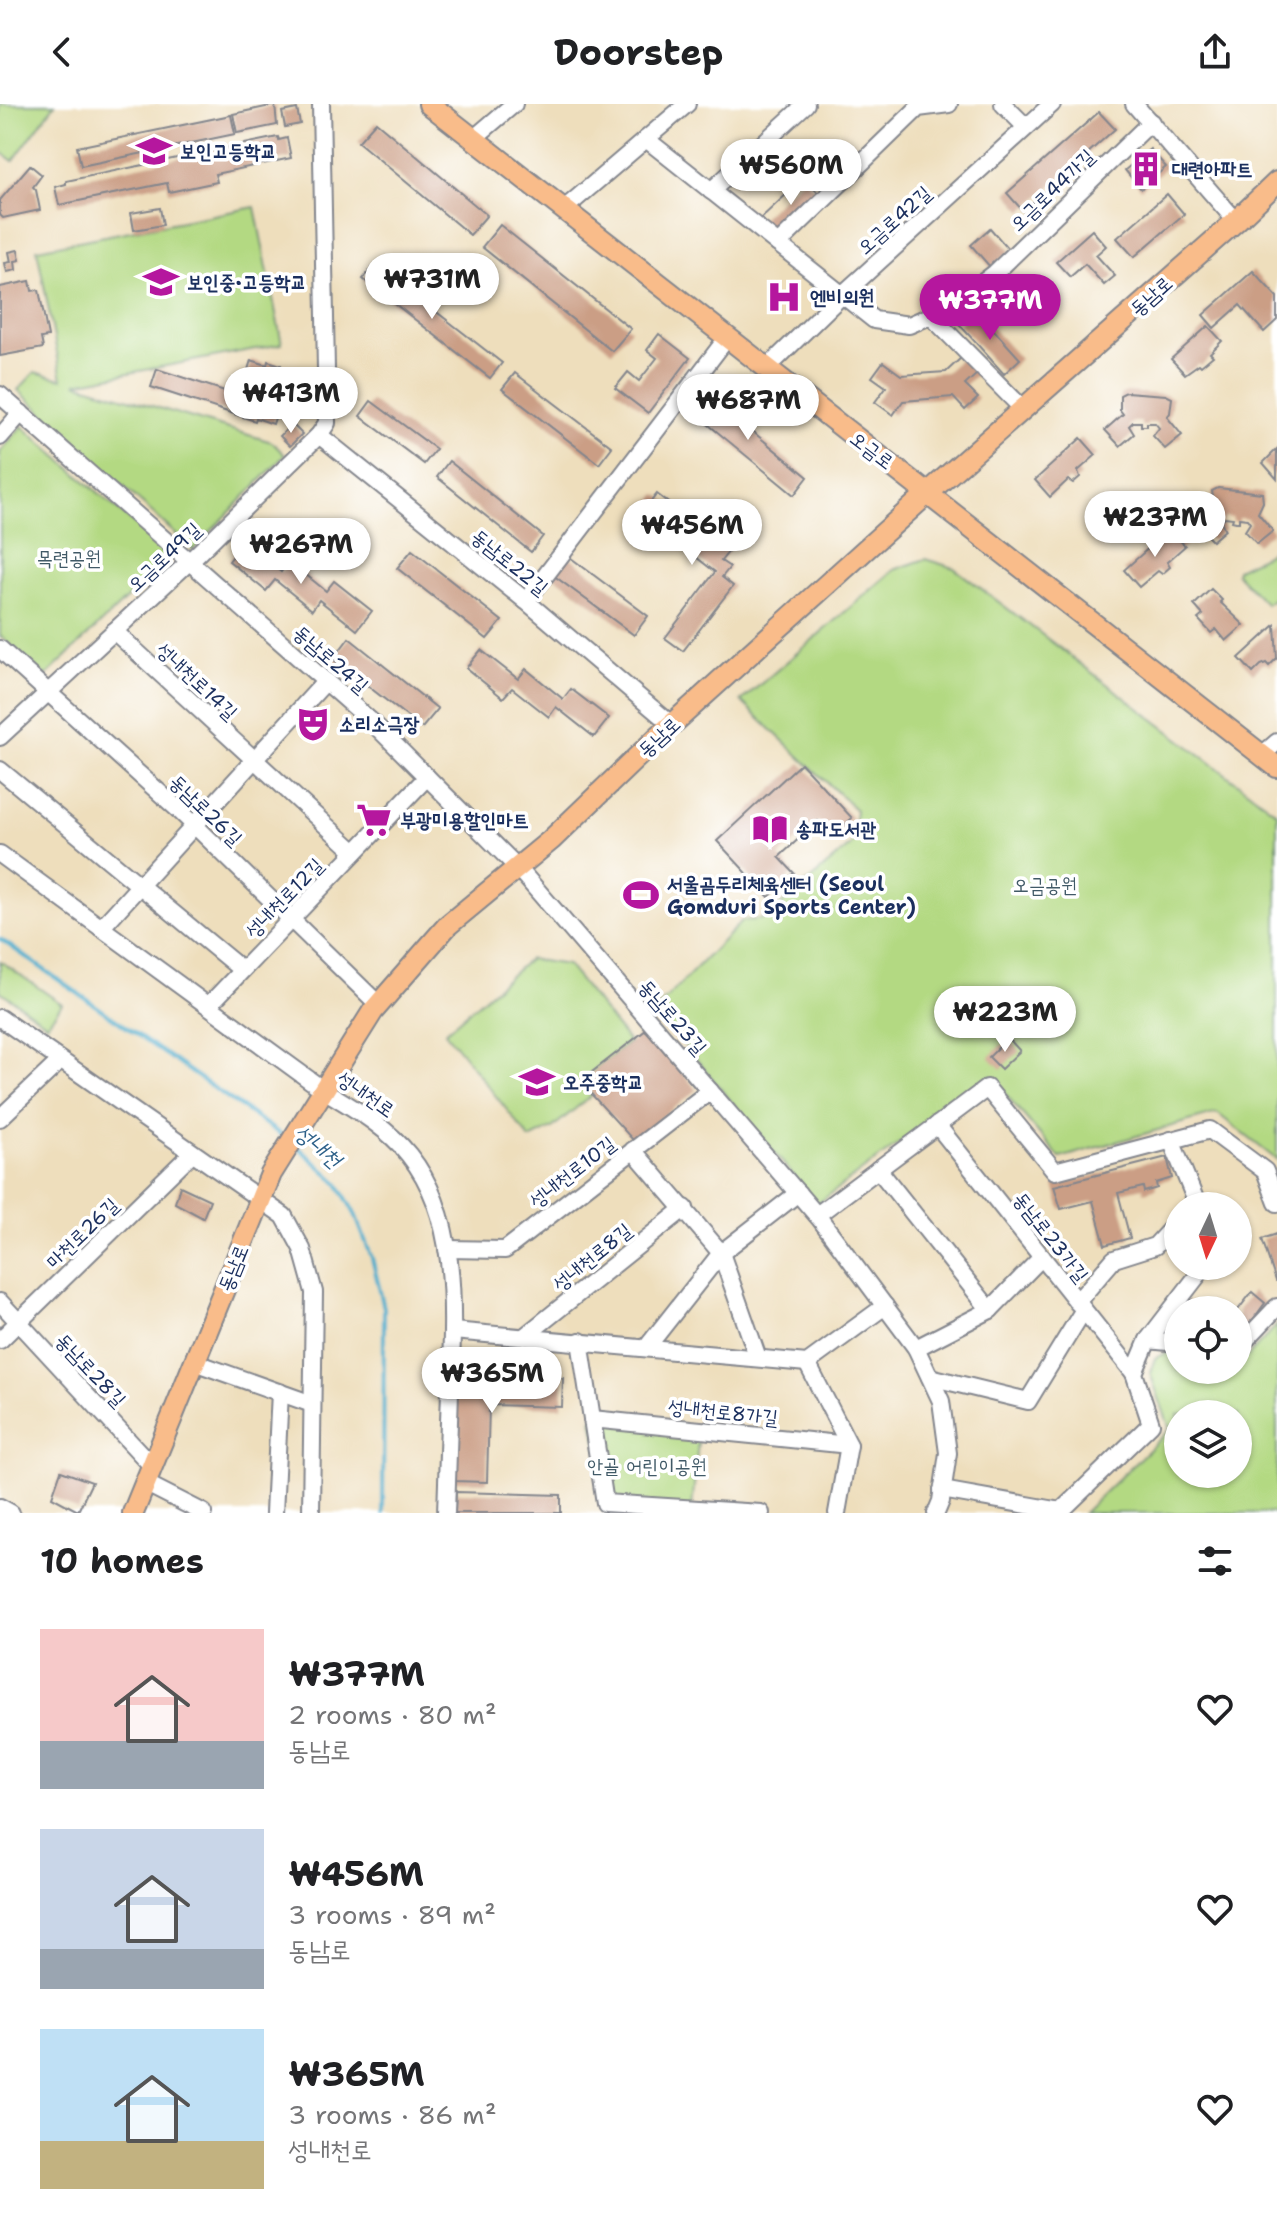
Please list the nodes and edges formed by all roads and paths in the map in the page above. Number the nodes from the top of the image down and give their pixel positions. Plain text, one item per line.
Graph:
1 (321, 104) edge
2 (429, 104) edge
3 (514, 104) edge
4 (687, 104) edge
5 (806, 104) edge
6 (949, 104) edge
7 (1003, 104) edge
8 (1052, 104) edge
9 (1134, 104) edge
10 (916, 106) edge
11 (1151, 122) junction
12 (1026, 127) junction
13 (473, 139) junction
14 (646, 139) junction
15 (1277, 182) edge
16 (711, 191) junction
17 (563, 210) junction
18 (1236, 221) junction
19 (778, 244) junction
20 (842, 295) junction
21 (931, 316) junction
22 (727, 338) junction
23 (766, 369) junction
24 (0, 395) edge
25 (1024, 410) junction
26 (21, 413) junction
27 (319, 435) junction
28 (0, 437) edge
29 (928, 493) junction
30 (190, 561) junction
31 (526, 601) junction
32 (114, 631) junction
33 (0, 649) edge
34 (326, 681) junction
35 (48, 692) junction
36 (672, 725) junction
37 (0, 737) edge
38 (1272, 755) edge
39 (254, 761) junction
40 (0, 770) edge
41 (427, 777) junction
42 (194, 827) junction
43 (355, 852) junction
44 (0, 854) edge
45 (518, 868) junction
46 (140, 885) junction
47 (291, 919) junction
48 (101, 928) junction
49 (242, 970) junction
50 (209, 1005) junction
51 (379, 1005) junction
52 (0, 1018) edge
53 (60, 1061) junction
54 (322, 1089) junction
55 (710, 1091) junction
56 (0, 1118) edge
57 (937, 1125) junction
58 (1171, 1140) junction
59 (633, 1150) junction
60 (192, 1153) junction
61 (878, 1169) junction
62 (1190, 1192) edge
63 (798, 1193) junction
64 (260, 1201) junction
65 (1277, 1203) edge
66 (685, 1208) junction
67 (817, 1215) junction
68 (1164, 1236) edge
69 (447, 1249) junction
70 (721, 1253) junction
71 (1042, 1257) junction
72 (1194, 1280) edge
73 (0, 1302) edge
74 (885, 1306) junction
75 (1080, 1307) junction
76 (1277, 1307) edge
77 (990, 1310) junction
78 (20, 1322) junction
79 (453, 1331) junction
80 (1252, 1333) edge
81 (525, 1336) junction
82 (0, 1340) edge
83 (1148, 1340) junction
84 (580, 1341) junction
85 (1164, 1342) edge
86 (647, 1347) junction
87 (916, 1348) junction
88 (758, 1358) junction
89 (194, 1362) junction
90 (807, 1363) junction
91 (1134, 1373) junction
92 (930, 1377) junction
93 (280, 1392) junction
94 (312, 1404) junction
95 (592, 1419) junction
96 (849, 1445) junction
97 (148, 1474) junction
98 (942, 1490) junction
99 (0, 1507) edge
100 (605, 1507) edge
101 (671, 1510) edge
102 (11, 1513) edge
103 (133, 1513) edge
104 (204, 1513) edge
105 (274, 1513) edge
106 (311, 1513) edge
107 (446, 1513) edge
108 (754, 1513) edge
109 (761, 1513) edge
110 (837, 1513) edge
111 (936, 1513) edge

1 - 27 street
2 - 13 main road, 오금로
3 - 13 street
4 - 14 street
5 - 16 street
6 - 10 street
7 - 12 street
8 - 12 street, 오금로42길
9 - 11 street
10 - 19 street
11 - 18 street
11 - 21 street, 오금로44가길
12 - 20 street, 오금로42길
13 - 17 main road, 오금로
14 - 16 street, 오금로44가길
14 - 17 street
15 - 18 main road, 동남로
16 - 19 street, 오금로44가길
17 - 22 main road, 오금로
18 - 25 main road, 동남로
19 - 20 street, 오금로44가길
20 - 21 street, 오금로44가길
20 - 23 street, 오금로42길
21 - 25 street
22 - 23 main road, 오금로
22 - 31 street
23 - 29 main road, 오금로
24 - 26 street, 동남로24길
25 - 29 main road, 동남로
26 - 28 street
26 - 30 street, 동남로24길
27 - 30 street, 오금로49길
27 - 31 street, 동남로22길
29 - 36 main road, 동남로
29 - 38 main road, 오금로
30 - 32 street, 오금로49길
30 - 34 street, 동남로24길
31 - 36 street, 동남로22길
32 - 35 street, 오금로49길
32 - 39 street, 성내천로14길
33 - 35 street, 동남로26길
34 - 39 street
34 - 41 street, 동남로24길
35 - 37 street, 오금로49길
35 - 42 street, 동남로26길
36 - 45 main road, 동남로
39 - 42 street
39 - 43 street
40 - 46 street
41 - 43 street, 성내천로12길
41 - 45 street, 동남로24길
42 - 46 street
42 - 47 street, 동남로26길
43 - 47 street, 성내천로12길
44 - 48 street, 성내천로
45 - 51 main road, 동남로
45 - 55 street, 동남로23길
46 - 48 street
46 - 49 street
47 - 49 street, 성내천로12길
47 - 51 street, 동남로26길
48 - 50 street, 성내천로
49 - 50 street, 성내천로12길
50 - 54 street, 성내천로
51 - 54 main road, 동남로
52 - 53 street
53 - 56 street
53 - 60 street
54 - 64 main road, 동남로
54 - 69 street, 성내천로
55 - 59 street, 성내천로10길
55 - 63 street, 동남로23길
57 - 58 street
57 - 61 street
57 - 71 street, 동남로23가길
58 - 62 street
58 - 65 street
59 - 66 street
59 - 69 street, 성내천로10길
60 - 64 street
60 - 78 street, 마천로26길
61 - 67 street
61 - 77 street
63 - 67 street, 동남로23길
63 - 70 street
64 - 89 main road, 동남로
64 - 94 street
66 - 70 street
66 - 81 street, 성내천로8길
67 - 74 street, 동남로23길
68 - 75 street
69 - 79 street, 성내천로
70 - 86 street
70 - 88 street
71 - 75 street, 동남로23가길
71 - 77 street
72 - 83 street
73 - 78 street, 동남로28길
74 - 87 street, 동남로23길
74 - 90 street
75 - 91 street, 동남로23가길
75 - 92 street
76 - 80 street
77 - 87 street
78 - 82 street, 마천로26길
78 - 97 street, 동남로28길
79 - 81 street
79 - 107 street, 성내천로
81 - 84 street
83 - 85 street
83 - 91 street
84 - 86 street
84 - 95 street
86 - 88 street
87 - 92 street, 동남로23길
88 - 90 street
89 - 93 street
89 - 97 main road, 동남로
90 - 96 street
91 - 98 street, 동남로23가길
92 - 98 street, 동남로23길
93 - 94 street
93 - 105 street
94 - 106 street
95 - 96 street, 성내천로8가길
95 - 100 street
96 - 110 street
97 - 103 main road, 동남로
97 - 104 street
98 - 111 street, 동남로23길
99 - 102 street
100 - 101 street
101 - 108 street
108 - 109 street

